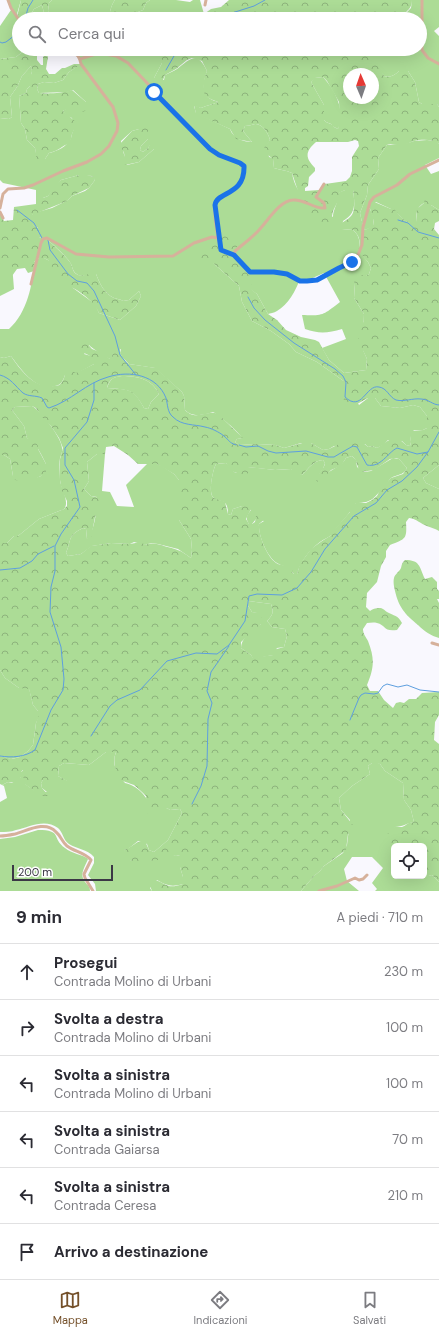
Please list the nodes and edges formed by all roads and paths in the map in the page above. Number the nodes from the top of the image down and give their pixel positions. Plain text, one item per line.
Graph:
1 (8, 0) edge
2 (206, 0) edge
3 (422, 0) edge
4 (205, 6) dead end
5 (14, 12) edge
6 (421, 12) edge
7 (78, 56) edge
8 (90, 56) edge
9 (116, 56) edge
10 (426, 56) edge
11 (80, 59) junction
12 (439, 64) edge
13 (439, 160) edge
14 (324, 184) dead end
15 (0, 208) edge
16 (0, 212) edge
17 (3, 218) dead end
18 (218, 238) junction
19 (234, 255) junction
20 (31, 284) dead end
21 (432, 643) dead end
22 (439, 645) edge
23 (0, 836) edge
24 (367, 875) dead end
25 (93, 891) edge
26 (319, 891) edge

1 - 5 street
2 - 4 street
3 - 6 street
7 - 11 street
8 - 11 street
9 - 18 street
10 - 12 street
11 - 15 street
13 - 19 street
14 - 19 street
16 - 17 street
18 - 19 street
18 - 20 street
21 - 22 street
23 - 25 street
24 - 26 street

